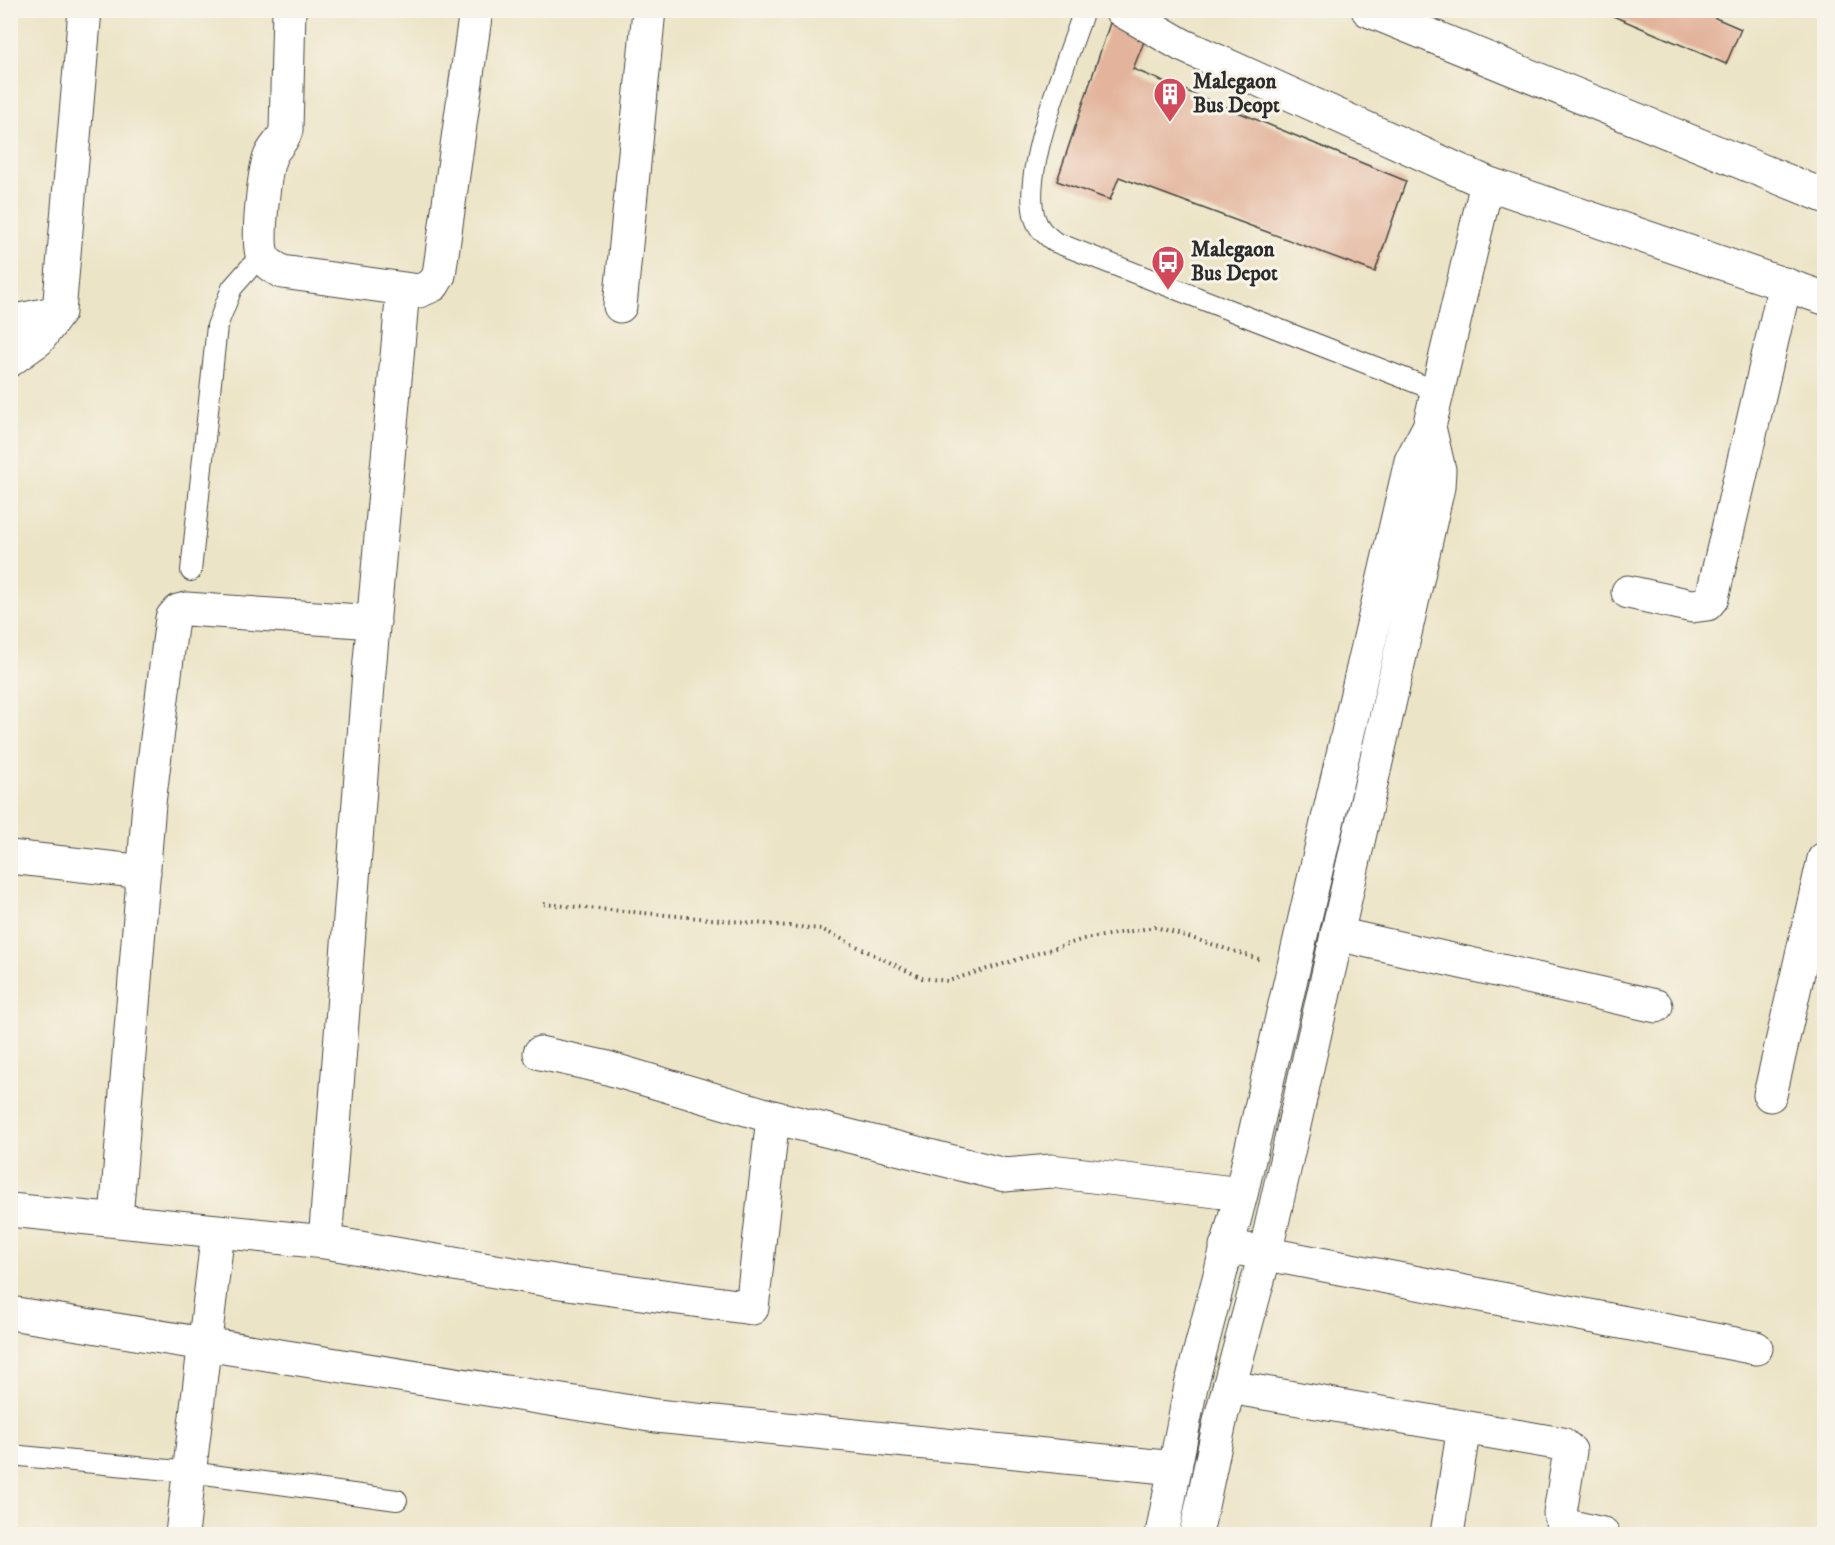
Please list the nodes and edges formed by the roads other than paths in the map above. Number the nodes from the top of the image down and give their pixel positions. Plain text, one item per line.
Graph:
1 (85, 10) edge
2 (290, 10) edge
3 (476, 10) edge
4 (649, 10) edge
5 (1084, 10) edge
6 (1121, 10) edge
7 (1368, 10) edge
8 (1487, 183) junction
9 (1824, 196) edge
10 (262, 254) junction
11 (1785, 284) junction
12 (403, 289) junction
13 (1824, 298) edge
14 (620, 306) dead end
15 (59, 312) junction
16 (10, 322) edge
17 (10, 360) edge
18 (1437, 391) junction
19 (1429, 427) junction
20 (191, 571) dead end
21 (1628, 592) dead end
22 (374, 622) junction
23 (10, 857) edge
24 (1824, 859) edge
25 (144, 872) junction
26 (1337, 934) junction
27 (1656, 1006) dead end
28 (540, 1053) dead end
29 (1770, 1095) dead end
30 (772, 1118) junction
31 (1241, 1194) junction
32 (10, 1210) edge
33 (117, 1219) junction
34 (219, 1231) junction
35 (325, 1242) junction
36 (1226, 1246) junction
37 (1265, 1254) junction
38 (10, 1314) edge
39 (206, 1344) junction
40 (1756, 1348) dead end
41 (1229, 1387) junction
42 (1464, 1427) junction
43 (10, 1455) edge
44 (1175, 1468) junction
45 (190, 1472) junction
46 (397, 1500) dead end
47 (1561, 1528) edge
48 (182, 1534) edge
49 (1162, 1534) edge
50 (1196, 1534) edge
51 (1447, 1534) edge
52 (1603, 1534) edge

1 - 15 main road
2 - 10 main road
3 - 12 main road
4 - 14 main road
5 - 18 lane
6 - 8 main road
7 - 9 main road
8 - 11 main road
8 - 18 main road
10 - 12 main road
10 - 20 lane
11 - 13 main road
11 - 21 main road
12 - 22 main road
15 - 16 main road
15 - 17 main road
18 - 19 main road
19 - 26 main road
19 - 31 main road
22 - 25 main road
22 - 35 main road
23 - 25 main road
24 - 29 main road
25 - 33 main road
26 - 27 main road
26 - 37 main road
28 - 30 main road
30 - 31 main road
30 - 35 main road
31 - 36 main road
32 - 33 main road
33 - 34 main road
34 - 35 main road
34 - 39 main road
36 - 37 main road
36 - 44 main road
37 - 40 main road
37 - 41 main road
38 - 39 main road
39 - 44 main road
39 - 45 main road
41 - 42 main road
41 - 50 main road
42 - 47 main road
42 - 51 main road
43 - 45 lane
44 - 49 main road
45 - 46 lane
45 - 48 main road
47 - 52 main road

